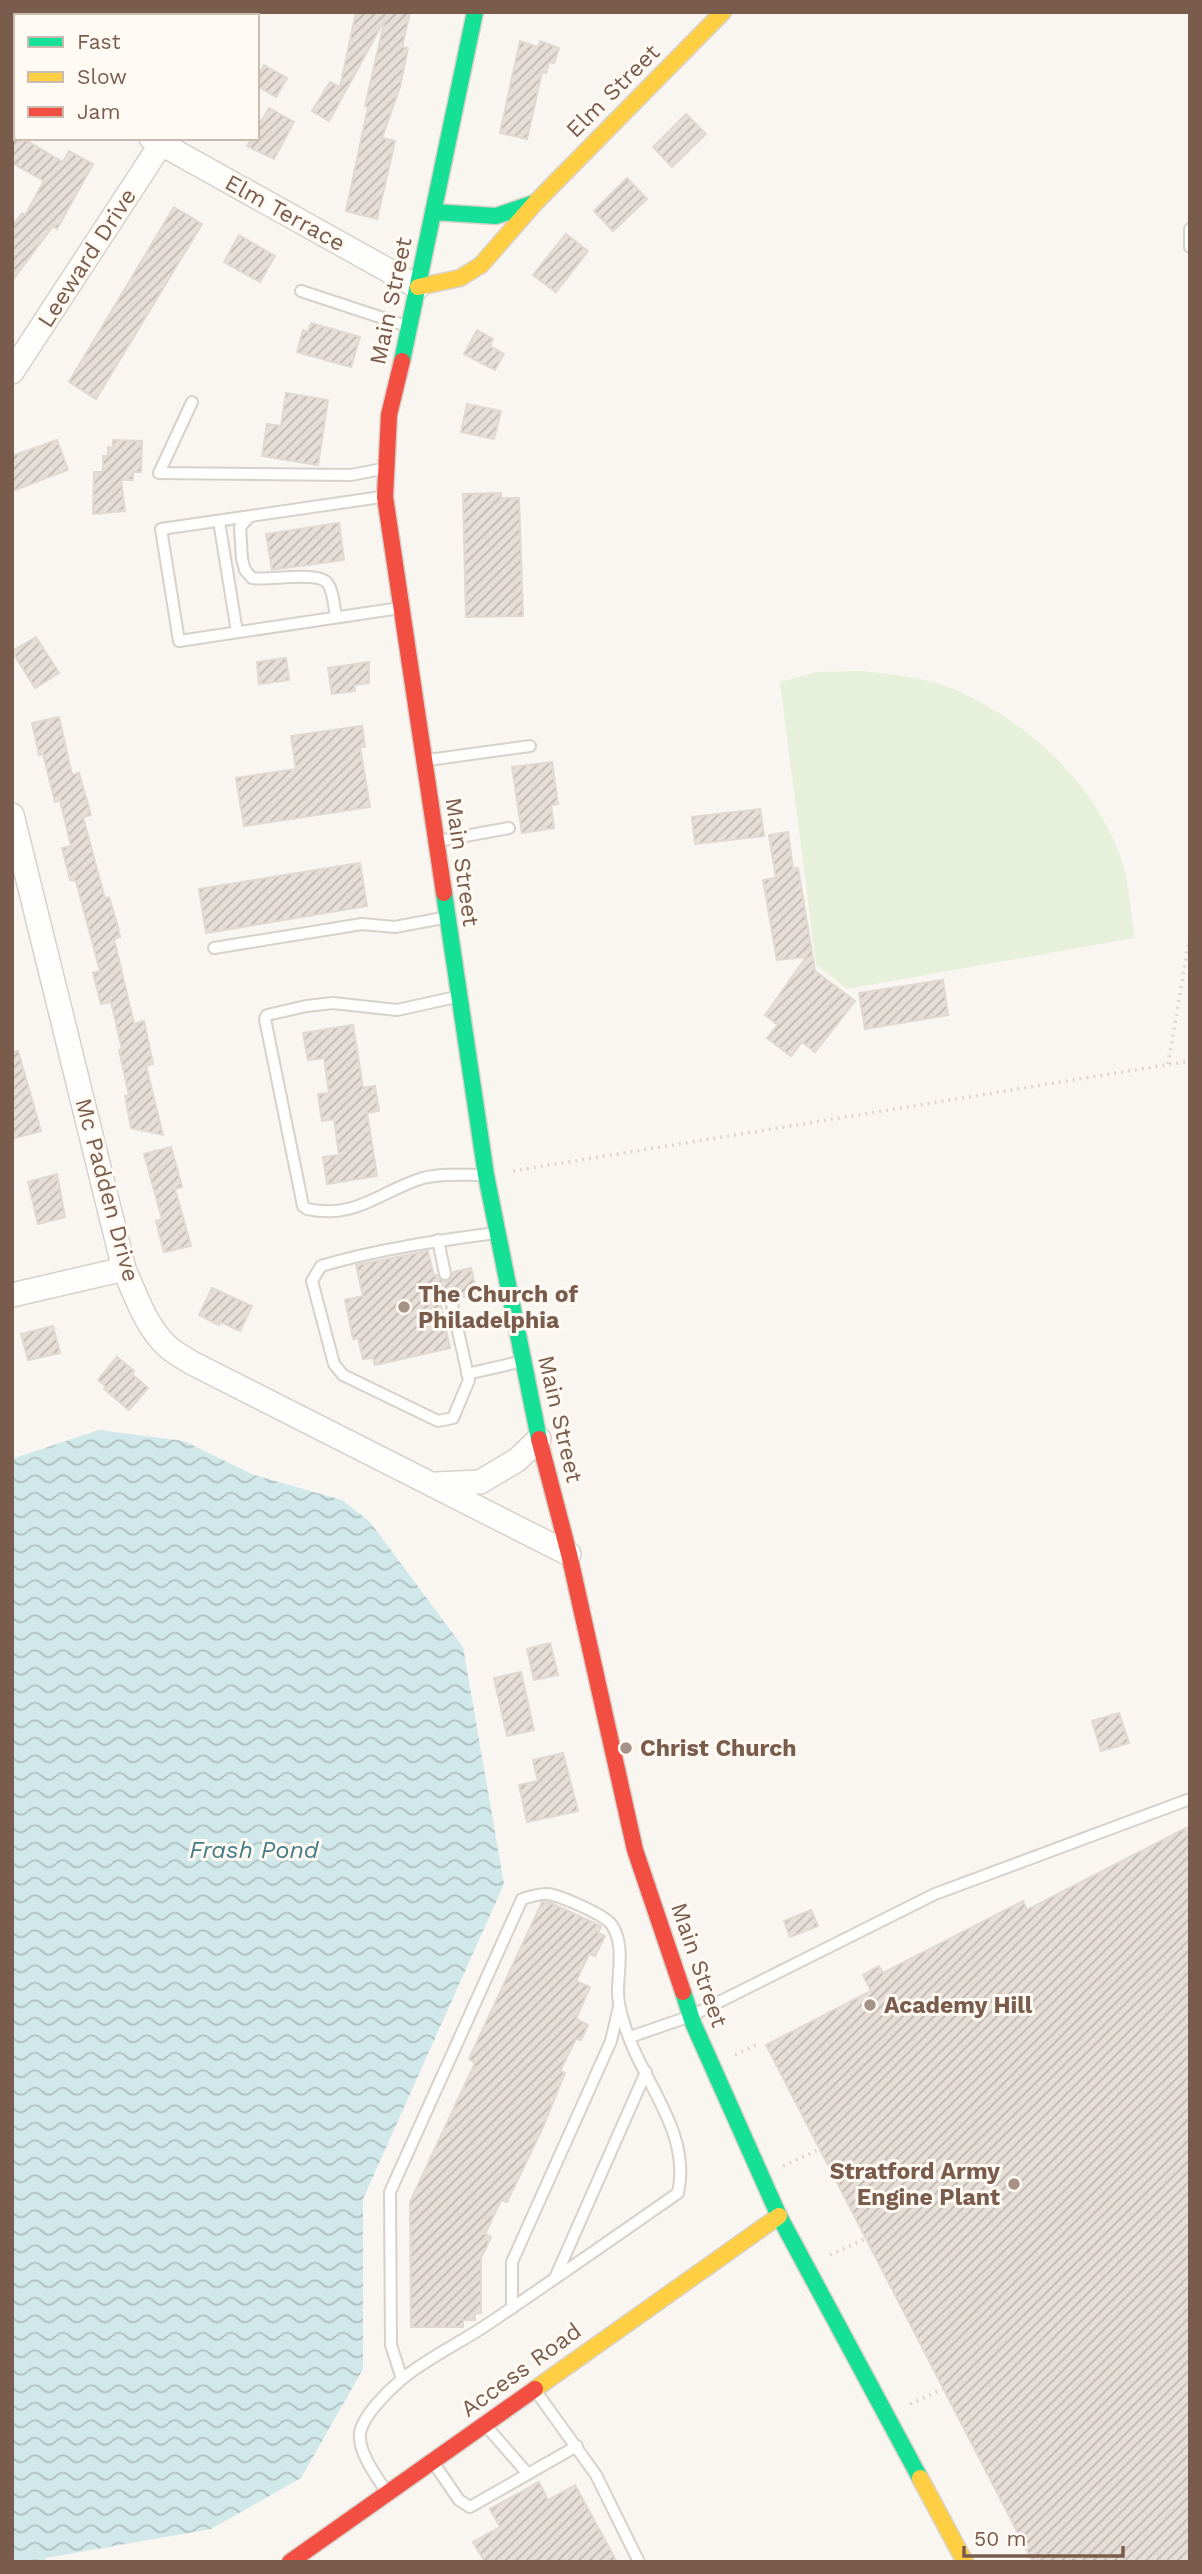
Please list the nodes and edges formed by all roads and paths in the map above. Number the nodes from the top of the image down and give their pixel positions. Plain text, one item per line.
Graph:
1 (475, 12) edge
2 (723, 12) edge
3 (156, 141) edge
4 (535, 203) junction
5 (433, 212) junction
6 (1190, 229) edge
7 (1190, 247) edge
8 (418, 287) junction
9 (300, 291) dead end
10 (410, 327) junction
11 (12, 372) edge
12 (192, 402) dead end
13 (385, 469) junction
14 (385, 497) junction
15 (249, 517) junction
16 (219, 521) junction
17 (402, 607) junction
18 (336, 617) junction
19 (237, 632) junction
20 (530, 746) dead end
21 (425, 761) junction
22 (12, 815) edge
23 (509, 828) dead end
24 (435, 842) junction
25 (447, 917) junction
26 (1190, 936) edge
27 (214, 948) dead end
28 (459, 996) junction
29 (1190, 1061) edge
30 (1168, 1064) junction
31 (486, 1175) junction
32 (498, 1233) junction
33 (438, 1240) junction
34 (124, 1269) junction
35 (445, 1273) dead end
36 (12, 1295) edge
37 (451, 1300) dead end
38 (523, 1361) junction
39 (467, 1374) junction
40 (539, 1439) junction
41 (434, 1484) junction
42 (569, 1554) junction
43 (1190, 1799) edge
44 (620, 2003) junction
45 (691, 2016) junction
46 (630, 2037) junction
47 (756, 2045) dead end
48 (735, 2055) dead end
49 (646, 2072) junction
50 (820, 2149) dead end
51 (781, 2167) dead end
52 (779, 2216) junction
53 (865, 2239) dead end
54 (830, 2255) dead end
55 (555, 2278) junction
56 (512, 2308) junction
57 (402, 2379) junction
58 (534, 2388) junction
59 (943, 2389) dead end
60 (910, 2404) dead end
61 (485, 2424) junction
62 (577, 2446) junction
63 (432, 2461) junction
64 (528, 2474) junction
65 (388, 2493) junction
66 (315, 2545) junction
67 (290, 2562) edge
68 (317, 2562) edge
69 (639, 2562) edge
70 (965, 2562) edge

1 - 5 main road, Main Street
2 - 4 main road, Elm Street
3 - 8 street, Elm Terrace
3 - 11 street, Leeward Drive
4 - 5 main road, Elm Street
4 - 8 main road, Elm Street
5 - 8 main road, Main Street
6 - 7 lane
8 - 10 main road, Main Street
9 - 10 lane
10 - 13 main road, Main Street
12 - 13 lane
13 - 14 main road, Main Street
14 - 15 lane
14 - 17 main road, Main Street
15 - 16 lane
15 - 18 lane
16 - 19 lane
16 - 19 lane
17 - 18 lane
17 - 21 main road, Main Street
18 - 19 lane
20 - 21 lane
21 - 24 main road, Main Street
22 - 34 street, Mc Padden Drive
23 - 24 lane
24 - 25 main road, Main Street
25 - 27 lane
25 - 28 main road, Main Street
26 - 30 path
28 - 31 main road, Main Street
28 - 31 lane
29 - 30 path
30 - 31 path
31 - 32 main road, Main Street
32 - 33 lane
32 - 38 main road, Main Street
33 - 35 lane
33 - 39 lane
34 - 36 street
34 - 41 street, Mc Padden Drive
37 - 39 lane
38 - 39 lane
38 - 40 main road, Main Street
40 - 41 street, Mc Padden Drive
40 - 42 main road, Main Street
41 - 42 street, Mc Padden Drive
42 - 45 main road, Main Street
43 - 45 lane
44 - 46 lane
44 - 56 lane
44 - 57 lane
45 - 46 lane
45 - 52 main road, Main Street
46 - 49 lane
47 - 48 path
49 - 55 lane
49 - 55 lane
50 - 51 path
52 - 58 main road, Access Road
52 - 70 main road, Main Street
53 - 54 path
55 - 56 lane
56 - 57 lane
57 - 65 lane
58 - 61 main road, Access Road
58 - 62 lane
59 - 60 path
61 - 63 main road, Access Road
61 - 64 lane
62 - 64 lane
62 - 69 lane
63 - 64 lane
63 - 65 main road, Access Road
65 - 66 main road, Access Road
66 - 67 main road, Access Road
66 - 68 lane

